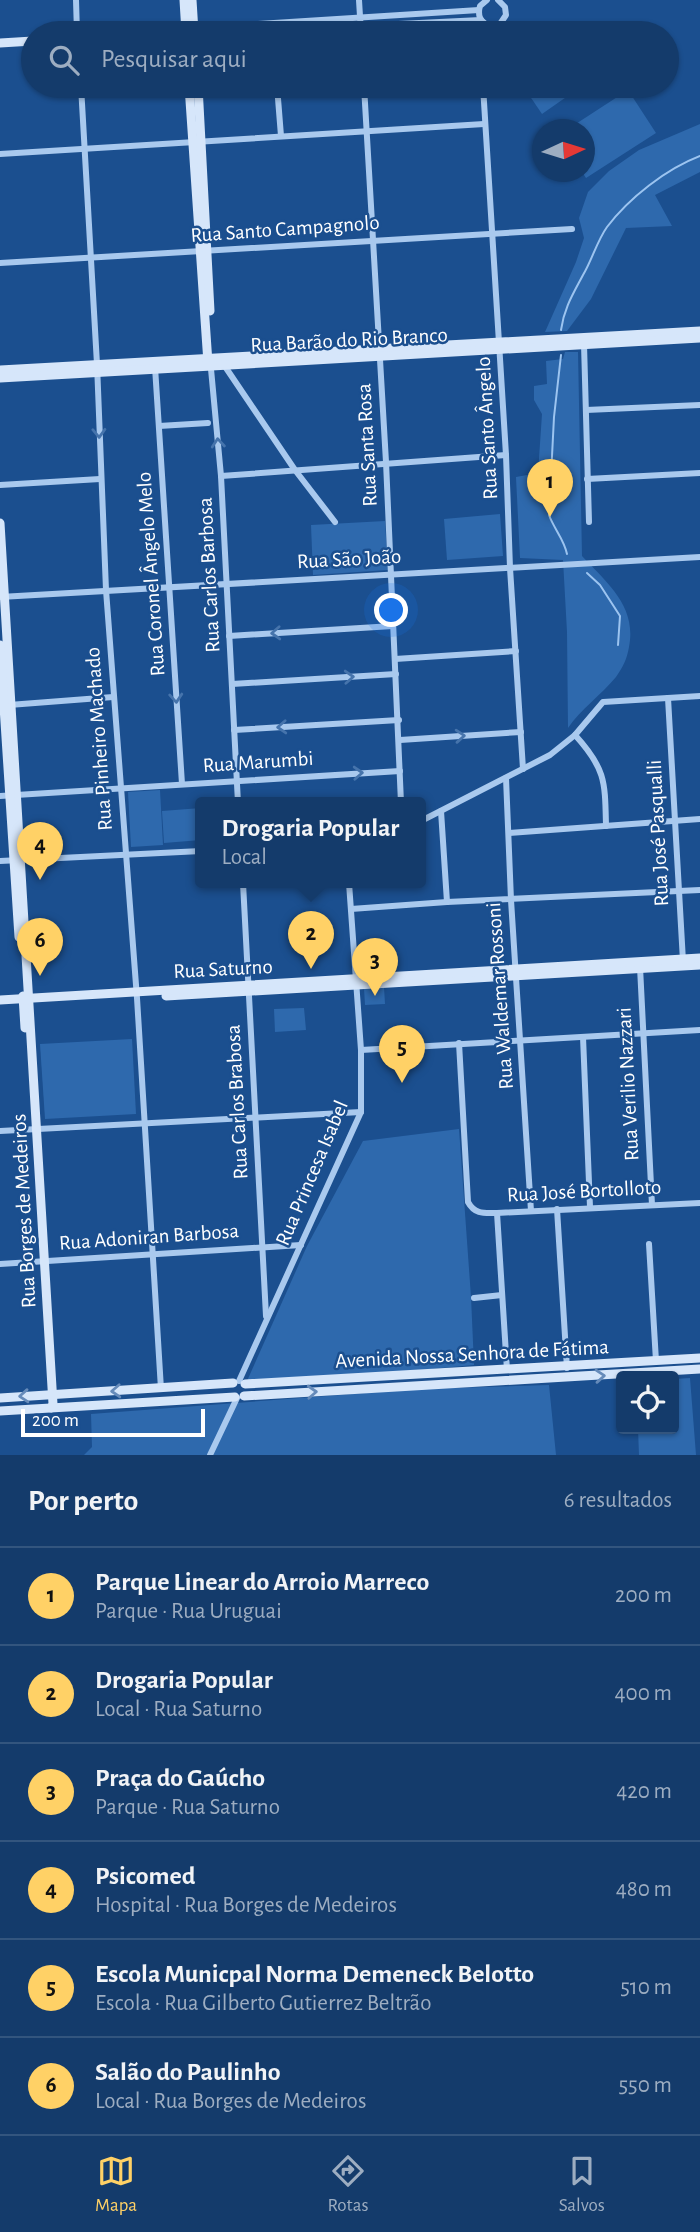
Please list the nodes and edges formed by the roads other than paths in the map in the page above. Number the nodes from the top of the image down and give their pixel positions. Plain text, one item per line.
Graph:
1 (76, 0) edge
2 (184, 0) edge
3 (192, 0) edge
4 (359, 0) edge
5 (487, 0) edge
6 (498, 0) edge
7 (509, 0) edge
8 (479, 6) edge
9 (506, 11) junction
10 (464, 16) junction
11 (77, 21) edge
12 (186, 21) edge
13 (189, 21) edge
14 (360, 21) edge
15 (406, 21) edge
16 (482, 21) joint
17 (502, 21) edge
18 (21, 42) edge
19 (0, 43) edge
20 (82, 98) edge
21 (191, 98) edge
22 (198, 98) edge
23 (278, 98) edge
24 (365, 98) edge
25 (483, 98) edge
26 (484, 124) junction
27 (367, 131) junction
28 (281, 136) junction
29 (197, 142) junction
30 (85, 148) junction
31 (0, 154) edge
32 (572, 229) dead end
33 (492, 234) junction
34 (373, 241) junction
35 (203, 251) junction
36 (92, 258) junction
37 (0, 263) edge
38 (700, 331) edge
39 (700, 338) edge
40 (540, 343) junction
41 (584, 344) junction
42 (500, 346) junction
43 (380, 353) junction
44 (251, 361) junction
45 (210, 364) junction
46 (155, 365) junction
47 (224, 365) junction
48 (97, 368) junction
49 (0, 370) edge
50 (0, 378) edge
51 (700, 405) edge
52 (586, 410) junction
53 (208, 423) dead end
54 (159, 426) junction
55 (506, 456) junction
56 (386, 462) junction
57 (295, 470) junction
58 (700, 473) edge
59 (221, 476) junction
60 (100, 479) junction
61 (587, 479) junction
62 (0, 485) edge
63 (335, 522) dead end
64 (589, 522) dead end
65 (0, 523) edge
66 (700, 557) edge
67 (510, 568) junction
68 (389, 575) junction
69 (227, 583) junction
70 (169, 587) junction
71 (106, 590) junction
72 (2, 596) edge
73 (393, 626) junction
74 (229, 636) junction
75 (0, 645) edge
76 (516, 651) junction
77 (395, 659) junction
78 (396, 674) junction
79 (232, 684) junction
80 (700, 696) edge
81 (113, 697) junction
82 (668, 698) junction
83 (4, 706) edge
84 (399, 720) junction
85 (234, 730) junction
86 (521, 732) junction
87 (575, 735) junction
88 (400, 740) junction
89 (523, 769) junction
90 (400, 771) junction
91 (506, 778) junction
92 (237, 780) junction
93 (182, 784) junction
94 (119, 789) junction
95 (9, 795) edge
96 (238, 797) edge
97 (401, 797) edge
98 (441, 811) junction
99 (426, 818) edge
100 (700, 820) edge
101 (676, 821) junction
102 (606, 826) junction
103 (509, 833) junction
104 (195, 851) edge
105 (125, 854) junction
106 (17, 860) junction
107 (0, 861) edge
108 (243, 888) edge
109 (349, 888) edge
110 (700, 890) edge
111 (680, 891) junction
112 (511, 900) junction
113 (447, 902) junction
114 (351, 909) junction
115 (700, 958) edge
116 (683, 963) junction
117 (700, 965) edge
118 (640, 966) junction
119 (516, 973) junction
120 (357, 982) junction
121 (248, 988) junction
122 (137, 995) junction
123 (0, 1000) edge
124 (27, 1001) junction
125 (0, 1006) edge
126 (700, 1030) edge
127 (642, 1034) junction
128 (583, 1037) junction
129 (521, 1040) junction
130 (459, 1043) junction
131 (361, 1050) junction
132 (361, 1112) junction
133 (255, 1118) junction
134 (145, 1122) junction
135 (35, 1129) junction
136 (0, 1131) edge
137 (700, 1203) edge
138 (652, 1205) junction
139 (590, 1207) junction
140 (557, 1209) junction
141 (531, 1211) junction
142 (497, 1213) junction
143 (649, 1244) dead end
144 (301, 1245) junction
145 (263, 1248) junction
146 (153, 1254) junction
147 (41, 1262) junction
148 (0, 1264) edge
149 (502, 1295) junction
150 (474, 1298) dead end
151 (266, 1318) junction
152 (700, 1359) edge
153 (656, 1361) junction
154 (567, 1366) junction
155 (700, 1369) edge
156 (507, 1370) junction
157 (656, 1371) edge
158 (671, 1371) edge
159 (616, 1375) edge
160 (566, 1378) junction
161 (239, 1383) junction
162 (161, 1389) junction
163 (50, 1394) junction
164 (239, 1397) junction
165 (0, 1398) edge
166 (51, 1408) junction
167 (0, 1410) edge
168 (210, 1455) edge

1 - 11 street
2 - 12 street
3 - 13 street
4 - 14 street
5 - 8 street
6 - 9 street
7 - 9 street
8 - 10 street
8 - 16 street
9 - 17 street
10 - 15 street
10 - 16 street
18 - 19 street
20 - 30 street, Rua Pinheiro Machado
21 - 29 street, Rua Carlos Barbosa
22 - 29 street, Rua Carlos Barbosa
23 - 28 street
24 - 27 street, Rua Santa Rosa
25 - 26 street, Rua Santo Ângelo
26 - 27 street
26 - 33 street, Rua Santo Ângelo
27 - 28 street
27 - 34 street, Rua Santa Rosa
28 - 29 street
29 - 30 street
29 - 35 street, Rua Carlos Barbosa
30 - 31 street
30 - 36 street, Rua Pinheiro Machado
32 - 33 street, Rua Santo Campagnolo
33 - 34 street, Rua Santo Campagnolo
33 - 42 street, Rua Santo Ângelo
34 - 35 street, Rua Santo Campagnolo
34 - 43 street, Rua Santa Rosa
35 - 36 street, Rua Santo Campagnolo
35 - 45 street, Rua Carlos Barbosa
36 - 37 street, Rua Santo Campagnolo
36 - 48 street, Rua Pinheiro Machado
38 - 40 street, Rua Barão do Rio Branco
39 - 41 street, Rua Barão do Rio Branco
40 - 41 street, Rua Barão do Rio Branco
40 - 42 street, Rua Barão do Rio Branco
41 - 52 street
42 - 43 street, Rua Barão do Rio Branco
42 - 55 street, Rua Santo Ângelo
43 - 44 street, Rua Barão do Rio Branco
43 - 56 street, Rua Santa Rosa
44 - 45 street, Rua Barão do Rio Branco
44 - 47 street, Rua Barão do Rio Branco
45 - 46 street, Rua Barão do Rio Branco
45 - 47 street, Rua Barão do Rio Branco
59 -> 45 street, Rua Carlos Barbosa
46 - 48 street, Rua Barão do Rio Branco
46 - 54 street, Rua Coronel Ângelo Melo
47 - 57 street
48 - 49 street, Rua Barão do Rio Branco
48 - 50 street, Rua Barão do Rio Branco
48 -> 60 street, Rua Pinheiro Machado
51 - 52 street
52 - 61 street
53 - 54 street
54 - 70 street, Rua Coronel Ângelo Melo
55 - 56 street
55 - 67 street, Rua Santo Ângelo
56 - 57 street
56 - 68 street, Rua Santa Rosa
57 - 59 street
57 - 63 street
58 - 61 street
59 - 69 street, Rua Carlos Barbosa
60 - 62 street
60 - 71 street, Rua Pinheiro Machado
61 - 64 street
65 - 72 street, Rua Borges de Medeiros
66 - 67 street, Rua São João
67 - 68 street, Rua São João
67 - 76 street, Rua Santo Ângelo
68 - 69 street, Rua São João
68 - 73 street, Rua Santa Rosa
69 - 70 street, Rua São João
69 - 74 street, Rua Carlos Barbosa
70 - 71 street, Rua São João
70 -> 93 street, Rua Coronel Ângelo Melo
71 - 72 street, Rua São João
71 - 81 street, Rua Pinheiro Machado
72 - 83 street, Rua Borges de Medeiros
73 -> 74 street
73 - 77 street, Rua Santa Rosa
74 - 79 street, Rua Carlos Barbosa
75 - 83 street
76 - 77 street
76 - 86 street, Rua Santo Ângelo
77 - 78 street, Rua Santa Rosa
79 -> 78 street
78 - 84 street, Rua Santa Rosa
79 - 85 street, Rua Carlos Barbosa
80 - 82 street
81 - 83 street
81 - 94 street, Rua Pinheiro Machado
82 - 87 street
82 - 101 street, Rua José Pasqualli
83 - 95 street, Rua Borges de Medeiros
84 -> 85 street
84 - 88 street, Rua Santa Rosa
85 - 92 street, Rua Carlos Barbosa
88 -> 86 street
86 - 89 street, Rua Santo Ângelo
87 - 89 street
87 - 102 street
88 - 90 street, Rua Santa Rosa
89 - 91 street
92 -> 90 street, Rua Marumbi
90 - 97 street, Rua Santa Rosa
91 - 98 street
91 - 103 street, Rua Waldemar Rossoni
92 - 93 street, Rua Marumbi
92 - 96 street
93 - 94 street, Rua Marumbi
94 - 95 street, Rua Marumbi
94 - 105 street, Rua Pinheiro Machado
95 - 106 street, Rua Borges de Medeiros
98 - 99 street
98 - 113 street
100 - 101 street
101 - 102 street
101 - 111 street, Rua José Pasqualli
102 - 103 street
103 - 112 street, Rua Waldemar Rossoni
104 - 105 street
105 - 106 street
105 - 122 street, Rua Pinheiro Machado
106 - 107 street
106 - 124 street, Rua Borges de Medeiros
108 - 121 street, Rua Carlos Brabosa
109 - 114 street, Rua Princesa Isabel
110 - 111 street
111 - 112 street
111 - 116 street, Rua José Pasqualli
112 - 113 street
112 - 119 street, Rua Waldemar Rossoni
113 - 114 street
114 - 120 street, Rua Princesa Isabel
115 - 116 street, Rua Saturno
116 - 117 street, Rua Saturno
116 - 118 street, Rua Saturno
118 - 119 street, Rua Saturno
118 - 127 street, Rua Verilio Nazzari
119 - 120 street, Rua Saturno
119 - 129 street, Rua Waldemar Rossoni
120 - 121 street, Rua Saturno
120 - 131 street, Rua Princesa Isabel
121 - 122 street, Rua Saturno
121 - 133 street, Rua Carlos Brabosa
122 - 124 street, Rua Saturno
122 - 134 street, Rua Pinheiro Machado
123 - 124 street, Rua Saturno
124 - 125 street, Rua Saturno
124 - 135 street, Rua Borges de Medeiros
126 - 127 street
127 - 128 street
127 - 138 street, Rua Verilio Nazzari
128 - 129 street
128 - 139 street
129 - 130 street
129 - 141 street, Rua Waldemar Rossoni
130 - 131 street
130 - 142 street, Rua José Bortolloto
131 - 132 street, Rua Princesa Isabel
132 - 133 street
132 - 144 street, Rua Princesa Isabel
133 - 134 street
133 - 145 street, Rua Carlos Brabosa
134 - 135 street
134 - 146 street, Rua Pinheiro Machado
135 - 136 street
135 - 147 street, Rua Borges de Medeiros
137 - 138 street, Rua José Bortolloto
138 - 139 street, Rua José Bortolloto
139 - 140 street, Rua José Bortolloto
140 - 141 street, Rua José Bortolloto
140 - 154 street
141 - 142 street, Rua José Bortolloto
142 - 149 street
143 - 153 street
144 - 145 street, Rua Adoniran Barbosa
144 - 151 street, Rua Princesa Isabel
145 - 146 street, Rua Adoniran Barbosa
145 - 151 street, Rua Carlos Brabosa
146 - 147 street, Rua Adoniran Barbosa
146 - 162 street, Rua Pinheiro Machado
147 - 148 street, Rua Adoniran Barbosa
147 - 163 street, Rua Borges de Medeiros
149 - 150 street
149 - 156 street
151 - 161 street, Rua Princesa Isabel
152 - 153 street, Avenida Nossa Senhora de Fátima
153 - 154 street, Avenida Nossa Senhora de Fátima
153 - 157 street
154 - 156 street, Avenida Nossa Senhora de Fátima
154 - 160 street
155 - 158 street, Avenida Nossa Senhora de Fátima
156 - 161 street, Avenida Nossa Senhora de Fátima
160 -> 159 street, Avenida Nossa Senhora de Fátima
164 -> 160 street, Avenida Nossa Senhora de Fátima
161 - 162 street, Avenida Nossa Senhora de Fátima
161 - 164 street
161 - 164 street
162 -> 163 street, Avenida Nossa Senhora de Fátima
163 -> 165 street, Avenida Nossa Senhora de Fátima
163 - 166 street
164 - 166 street, Avenida Nossa Senhora de Fátima
164 - 168 street
166 - 167 street, Avenida Nossa Senhora de Fátima

